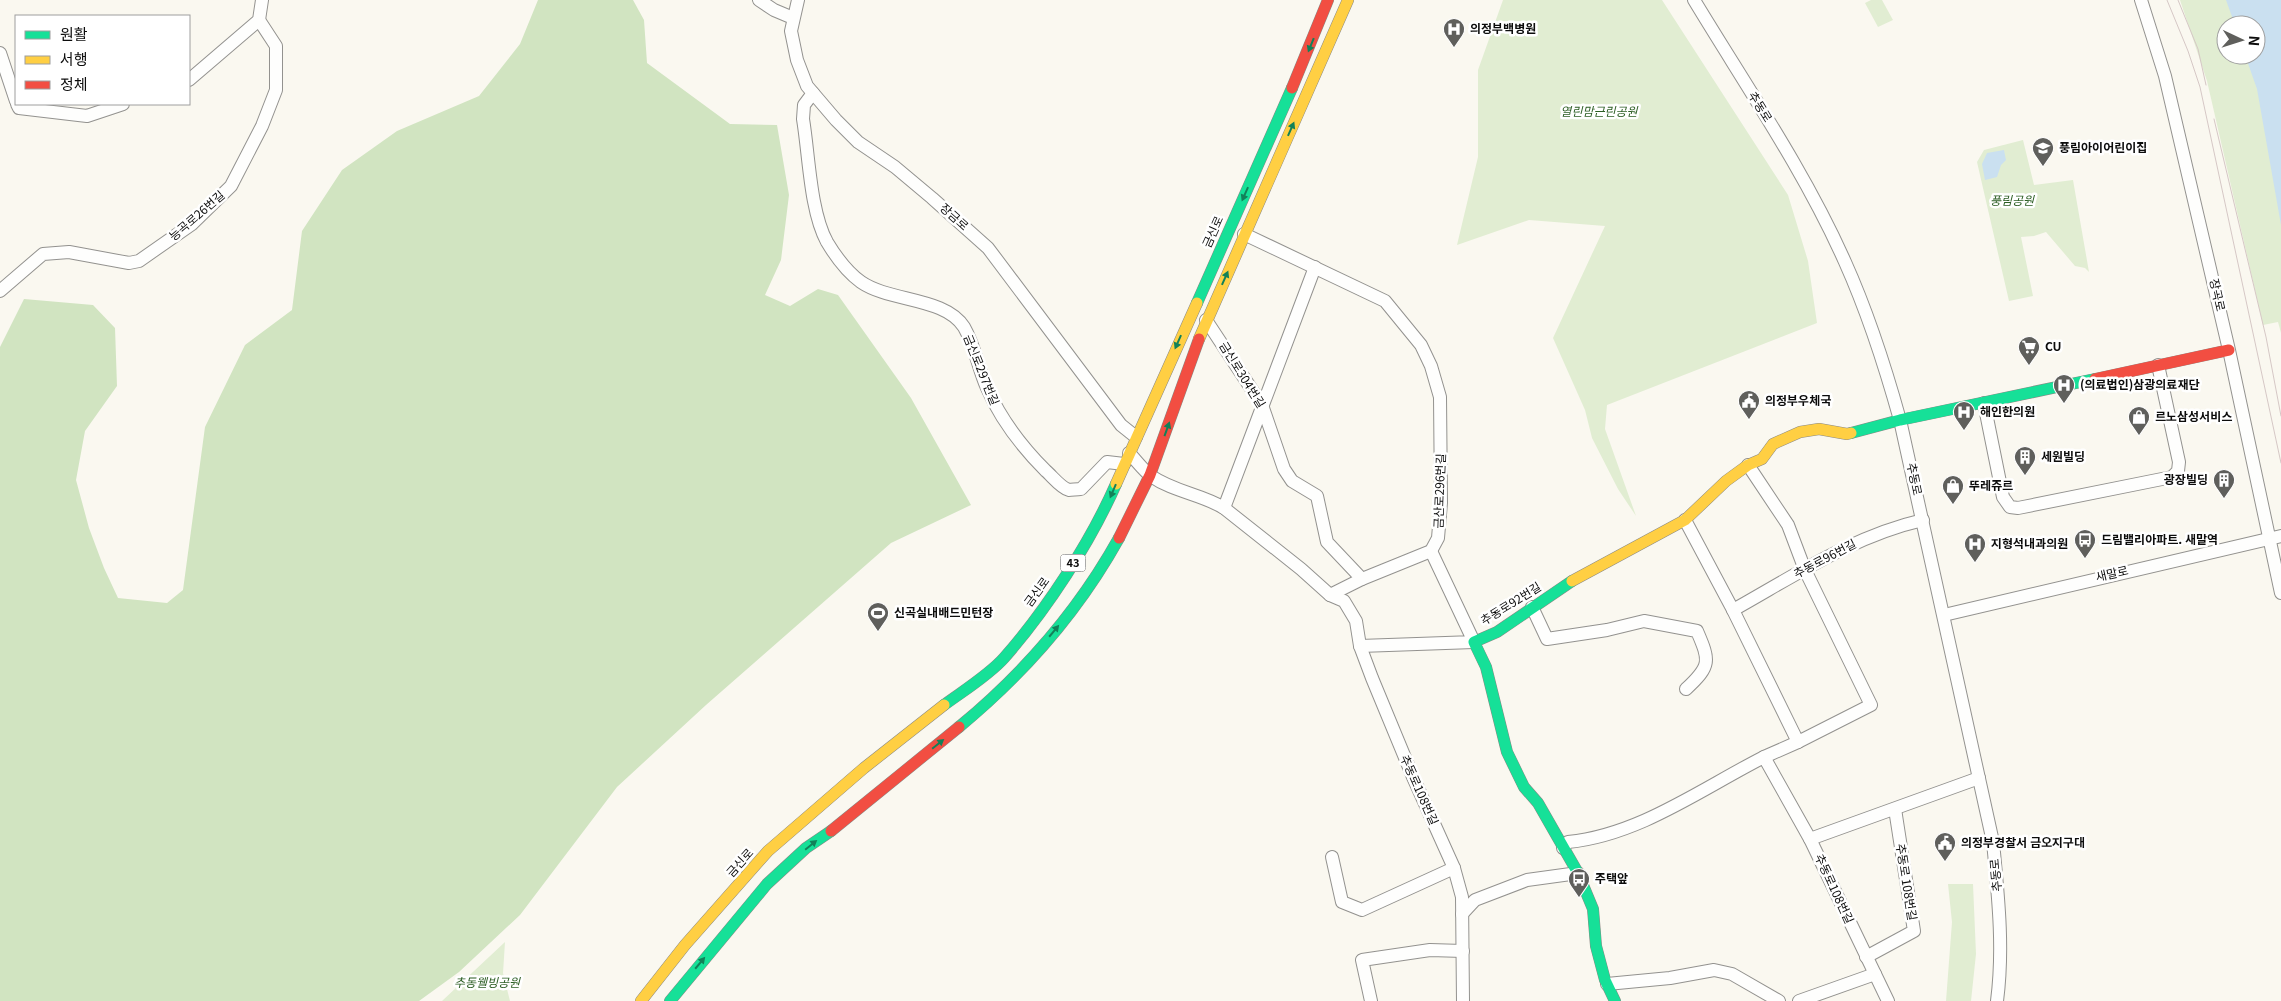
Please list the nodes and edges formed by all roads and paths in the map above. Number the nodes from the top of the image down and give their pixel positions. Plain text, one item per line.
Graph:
1 (262, 0) edge
2 (759, 0) edge
3 (798, 0) edge
4 (1328, 0) edge
5 (1348, 0) edge
6 (1694, 0) edge
7 (2141, 0) edge
8 (793, 18) junction
9 (259, 20) junction
10 (0, 53) edge
11 (190, 79) edge
12 (813, 93) junction
13 (15, 97) edge
14 (17, 105) edge
15 (120, 105) edge
16 (1244, 234) junction
17 (1316, 268) junction
18 (0, 291) edge
19 (1206, 320) junction
20 (2229, 350) junction
21 (2158, 365) junction
22 (1984, 403) junction
23 (1262, 405) junction
24 (1900, 420) junction
25 (1136, 438) junction
26 (1127, 458) junction
27 (1748, 465) junction
28 (1150, 475) junction
29 (1224, 508) junction
30 (1685, 520) junction
31 (1923, 520) junction
32 (2281, 536) edge
33 (2268, 539) junction
34 (1431, 551) junction
35 (1805, 570) junction
36 (1362, 580) junction
37 (2281, 594) edge
38 (1330, 596) junction
39 (1532, 607) junction
40 (1733, 610) junction
41 (1944, 615) junction
42 (1474, 642) junction
43 (1360, 646) junction
44 (1686, 689) dead end
45 (1798, 742) junction
46 (1764, 757) junction
47 (1980, 778) junction
48 (1895, 808) junction
49 (1810, 839) junction
50 (1564, 848) junction
51 (1332, 857) dead end
52 (1454, 868) junction
53 (1578, 873) junction
54 (1462, 914) junction
55 (1463, 951) junction
56 (1866, 957) junction
57 (1875, 974) junction
58 (1607, 984) junction
59 (641, 1001) edge
60 (670, 1001) edge
61 (1371, 1001) edge
62 (1463, 1001) edge
63 (1615, 1001) edge
64 (1779, 1001) edge
65 (1799, 1001) edge
66 (1888, 1001) edge
67 (1996, 1001) edge

1 - 9 street
2 - 8 street
3 - 8 street, 장금로
4 -> 25 main road, 금신로 / 43
16 -> 5 main road, 43
6 - 24 street, 추동로
7 - 20 street, 장곡로
8 - 12 street, 장금로
9 - 11 street
9 - 18 street, 능곡로26번길
10 - 13 street
12 - 25 street, 장금로
12 - 26 street, 금신로297번길
14 - 15 street
16 - 17 street, 금산로296번길
19 -> 16 main road, 43
17 - 23 street
17 - 34 street, 금산로296번길
19 - 23 street, 금신로304번길
28 -> 19 main road, 43
20 - 21 main road, 추동로92번길
20 - 33 street, 장곡로
21 - 22 main road, 추동로92번길
21 - 22 street
22 - 24 main road, 추동로92번길
23 - 29 street
23 - 36 street, 금신로304번길
24 - 27 main road, 추동로92번길
24 - 31 street, 추동로
25 - 26 main road, 금신로 / 43
26 - 28 street
26 -> 59 main road, 금신로 / 43
27 - 30 main road, 추동로92번길
27 - 35 street
28 - 29 street
60 -> 28 main road, 43
29 - 38 street
30 - 39 main road, 추동로92번길
30 - 40 street
31 - 35 street, 추동로96번길
31 - 41 street, 추동로
32 - 33 street, 새말로
33 - 37 street, 장곡로
33 - 41 street, 새말로
34 - 36 street
34 - 42 street
35 - 40 street, 추동로96번길
35 - 45 street
36 - 38 street
38 - 43 street, 추동로108번길
39 - 42 main road, 추동로92번길
39 - 44 street
40 - 45 street
41 - 47 street, 추동로
42 - 43 street
42 - 50 main road, 추동로92번길
43 - 52 street, 추동로108번길
45 - 46 street
46 - 49 street
46 - 50 street
47 - 48 street, 추동로108번길
47 - 67 street, 추동로
48 - 49 street, 추동로108번길
48 - 56 street, 추동로 108번길
49 - 56 street, 추동로108번길
50 - 53 main road, 추동로92번길
51 - 52 street
52 - 54 street, 추동로108번길
53 - 54 street
53 - 58 main road, 추동로92번길
54 - 55 street, 추동로108번길
55 - 61 street
55 - 62 street, 추동로108번길
56 - 57 street, 추동로108번길
57 - 65 street
57 - 66 street, 추동로108번길
58 - 63 main road, 추동로92번길
58 - 64 street

